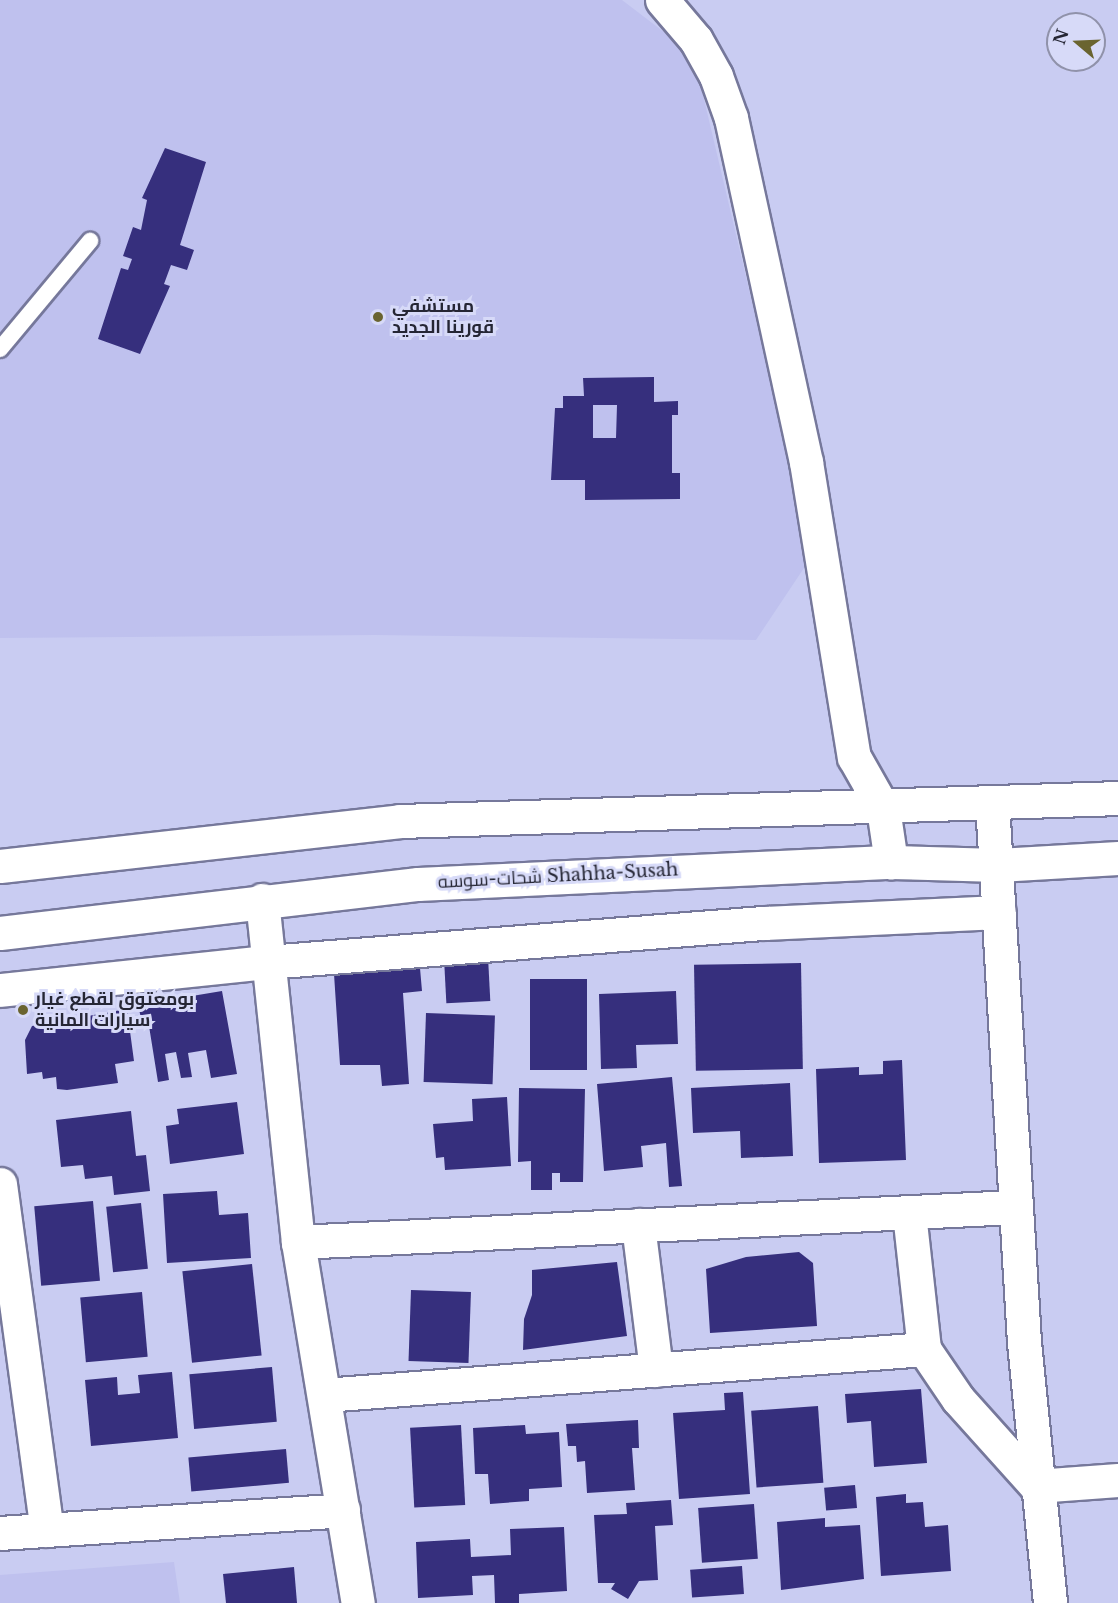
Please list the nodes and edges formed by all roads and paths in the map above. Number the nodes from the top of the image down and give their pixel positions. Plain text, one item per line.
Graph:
1 (662, 0) edge
2 (90, 241) dead end
3 (0, 349) edge
4 (1118, 798) edge
5 (992, 802) junction
6 (883, 808) junction
7 (1118, 858) edge
8 (891, 862) junction
9 (998, 865) junction
10 (0, 866) edge
11 (262, 900) junction
12 (999, 912) junction
13 (0, 933) edge
14 (267, 962) junction
15 (0, 990) edge
16 (0, 1184) edge
17 (1014, 1207) junction
18 (909, 1213) junction
19 (638, 1225) junction
20 (298, 1242) junction
21 (924, 1349) junction
22 (656, 1370) junction
23 (324, 1395) junction
24 (1118, 1480) edge
25 (1036, 1486) junction
26 (343, 1510) junction
27 (47, 1530) junction
28 (0, 1533) edge
29 (358, 1603) edge
30 (1050, 1603) edge

1 - 6 street
2 - 3 lane
4 - 5 street
5 - 6 street
5 - 9 street
6 - 8 street
6 - 10 street
7 - 9 street, شحات-سوسه Shahha-Susah
8 - 9 street, شحات-سوسه Shahha-Susah
8 - 11 street, شحات-سوسه Shahha-Susah
9 - 12 street
11 - 13 street, شحات-سوسه Shahha-Susah
11 - 14 street
12 - 14 street
12 - 17 street
14 - 15 street
14 - 20 street
16 - 27 street
17 - 18 street
17 - 25 street
18 - 19 street
18 - 21 street
19 - 20 street
19 - 22 street
20 - 23 street
21 - 22 street
21 - 25 street
22 - 23 street
23 - 26 street
24 - 25 street
25 - 30 street
26 - 27 street
26 - 29 street
27 - 28 street

